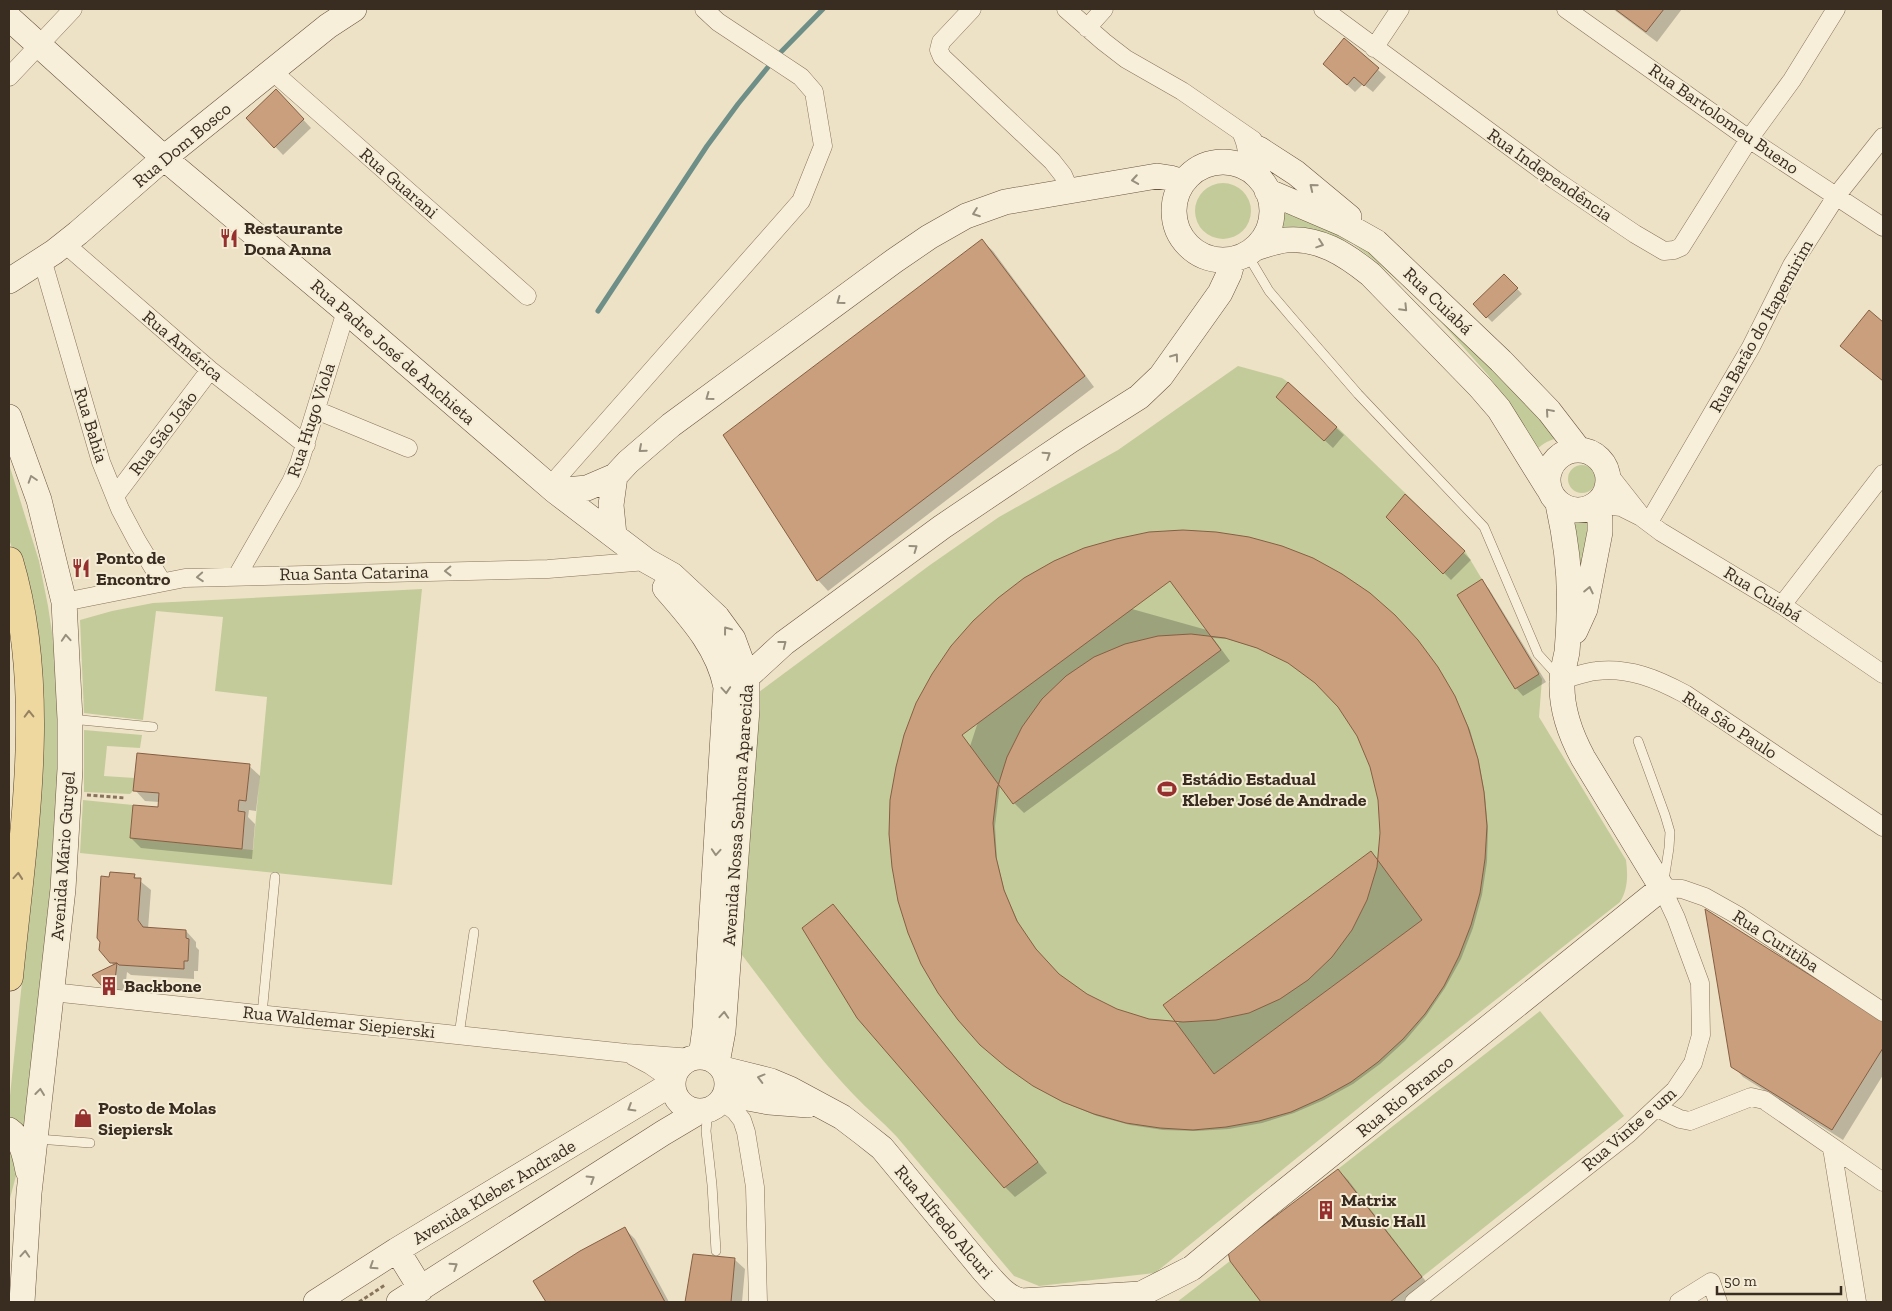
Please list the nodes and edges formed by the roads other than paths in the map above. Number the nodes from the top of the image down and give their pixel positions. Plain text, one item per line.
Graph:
1 (73, 9) edge
2 (704, 9) edge
3 (972, 9) edge
4 (1066, 9) edge
5 (1104, 9) edge
6 (1322, 9) edge
7 (1400, 9) edge
8 (1566, 9) edge
9 (347, 10) edge
10 (1832, 10) edge
11 (9, 18) edge
12 (1088, 28) junction
13 (38, 45) junction
14 (1374, 48) junction
15 (272, 71) junction
16 (9, 77) edge
17 (1883, 137) edge
18 (1750, 139) junction
19 (164, 158) junction
20 (1258, 171) junction
21 (1182, 182) junction
22 (1070, 191) junction
23 (1837, 195) junction
24 (1883, 228) edge
25 (1376, 242) junction
26 (65, 244) junction
27 (1245, 254) junction
28 (42, 259) junction
29 (9, 281) edge
30 (527, 296) dead end
31 (346, 311) junction
32 (210, 370) junction
33 (316, 410) junction
34 (9, 417) edge
35 (306, 445) junction
36 (408, 448) dead end
37 (1579, 450) junction
38 (1607, 472) junction
39 (1883, 474) edge
40 (615, 476) junction
41 (552, 489) junction
42 (115, 496) junction
43 (1553, 496) junction
44 (1596, 504) junction
45 (1645, 519) junction
46 (614, 535) junction
47 (9, 561) edge
48 (647, 561) junction
49 (238, 576) junction
50 (162, 582) junction
51 (64, 602) junction
52 (1782, 605) junction
53 (1566, 652) junction
54 (1883, 674) edge
55 (747, 677) junction
56 (1562, 680) junction
57 (70, 719) junction
58 (153, 726) dead end
59 (1638, 741) dead end
60 (1883, 827) edge
61 (275, 877) dead end
62 (1662, 888) junction
63 (474, 932) dead end
64 (9, 977) edge
65 (52, 992) junction
66 (1883, 1012) edge
67 (262, 1014) junction
68 (459, 1035) junction
69 (626, 1053) junction
70 (709, 1062) junction
71 (673, 1082) junction
72 (714, 1104) junction
73 (820, 1106) junction
74 (1657, 1108) junction
75 (9, 1130) edge
76 (35, 1139) junction
77 (90, 1143) dead end
78 (1832, 1148) junction
79 (1883, 1182) edge
80 (30, 1183) junction
81 (397, 1250) junction
82 (716, 1251) dead end
83 (421, 1288) junction
84 (1139, 1300) edge
85 (22, 1302) edge
86 (316, 1302) edge
87 (399, 1302) edge
88 (758, 1302) edge
89 (1414, 1302) edge
90 (1679, 1302) edge
91 (1718, 1302) edge
92 (1857, 1302) edge

1 - 13 street
2 - 41 street
3 - 22 street
4 - 12 street
5 - 12 street
6 - 14 street, Rua Independência
7 - 14 street
8 - 18 street, Rua Bartolomeu Bueno
9 - 15 street, Rua Dom Bosco
10 - 18 street, Rua Independência
11 - 13 street, Rua Padre José de Anchieta
12 - 20 street
13 - 16 street
13 - 19 street, Rua Padre José de Anchieta
14 - 18 street, Rua Independência
15 - 19 street, Rua Dom Bosco
15 - 30 street, Rua Guarani
17 - 23 street, Rua Barão do Itapemirim
18 - 23 street, Rua Bartolomeu Bueno
19 - 26 street, Rua Dom Bosco
19 - 31 street, Rua Padre José de Anchieta
20 - 21 street
20 - 25 street, Rua Cuiabá
25 -> 20 street
20 - 27 street
21 -> 22 street
21 - 27 street
22 -> 40 street
23 - 24 street, Rua Bartolomeu Bueno
23 - 45 street, Rua Barão do Itapemirim
37 -> 25 street, Rua Cuiabá
26 - 28 street, Rua Dom Bosco
26 - 32 street, Rua América
27 -> 43 street, Rua Cuiabá
55 -> 27 street
27 - 56 lane
28 - 29 street, Rua Dom Bosco
28 - 42 street, Rua Bahia
31 - 33 street, Rua Hugo Viola
31 - 41 street, Rua Padre José de Anchieta
32 - 35 street, Rua América
32 - 42 street, Rua São João
33 - 35 street, Rua Hugo Viola
33 - 36 street
51 -> 34 street, Avenida Mário Gurgel
35 - 49 street, Rua Hugo Viola
37 - 38 street
37 - 43 street
38 - 44 street
38 - 45 street, Rua Cuiabá
39 - 52 street
40 - 41 street
40 - 46 street
41 - 46 street, Rua Padre José de Anchieta
42 - 50 street, Rua Bahia
43 - 44 street
43 - 53 street
44 - 45 street, Rua Cuiabá
53 -> 44 street
45 - 52 street, Rua Cuiabá
46 - 48 street, Rua Padre José de Anchieta
64 -> 47 main road
48 -> 49 street, Rua Santa Catarina
55 -> 48 street, Avenida Nossa Senhora Aparecida
48 -> 70 street, Avenida Nossa Senhora Aparecida
49 -> 50 street, Rua Santa Catarina
50 - 51 street, Rua Santa Catarina
57 -> 51 street, Avenida Mário Gurgel
52 - 54 street, Rua Cuiabá
53 - 56 street
70 -> 55 street, Avenida Nossa Senhora Aparecida
56 - 60 street, Rua São Paulo
56 - 62 street
57 - 58 lane
57 - 65 street, Avenida Mário Gurgel
59 - 62 lane
61 - 67 lane
62 - 66 street, Rua Curitiba
62 - 74 street, Rua Vinte e um
62 - 84 street, Rua Rio Branco
63 - 68 lane
65 - 67 street, Rua Waldemar Siepierski
76 -> 65 street, Avenida Mário Gurgel
67 - 68 street, Rua Waldemar Siepierski
68 - 69 street, Rua Waldemar Siepierski
69 - 70 street, Rua Waldemar Siepierski
69 - 71 street, Rua Waldemar Siepierski
70 - 71 street
70 - 72 street
73 -> 70 street, Rua Alfredo Alcuri
71 - 72 street
71 -> 81 street, Avenida Kleber Andrade
72 - 73 street, Rua Alfredo Alcuri
72 - 82 lane
83 -> 72 street
72 - 88 street
73 - 84 street, Rua Alfredo Alcuri
74 - 78 street
74 - 89 street, Rua Vinte e um
75 - 80 street
76 - 77 lane
76 - 80 street, Avenida Mário Gurgel
78 - 79 street
78 - 92 street
85 -> 80 street, Avenida Mário Gurgel
81 - 83 street
81 -> 86 street, Avenida Kleber Andrade
83 - 87 street
90 - 91 street

